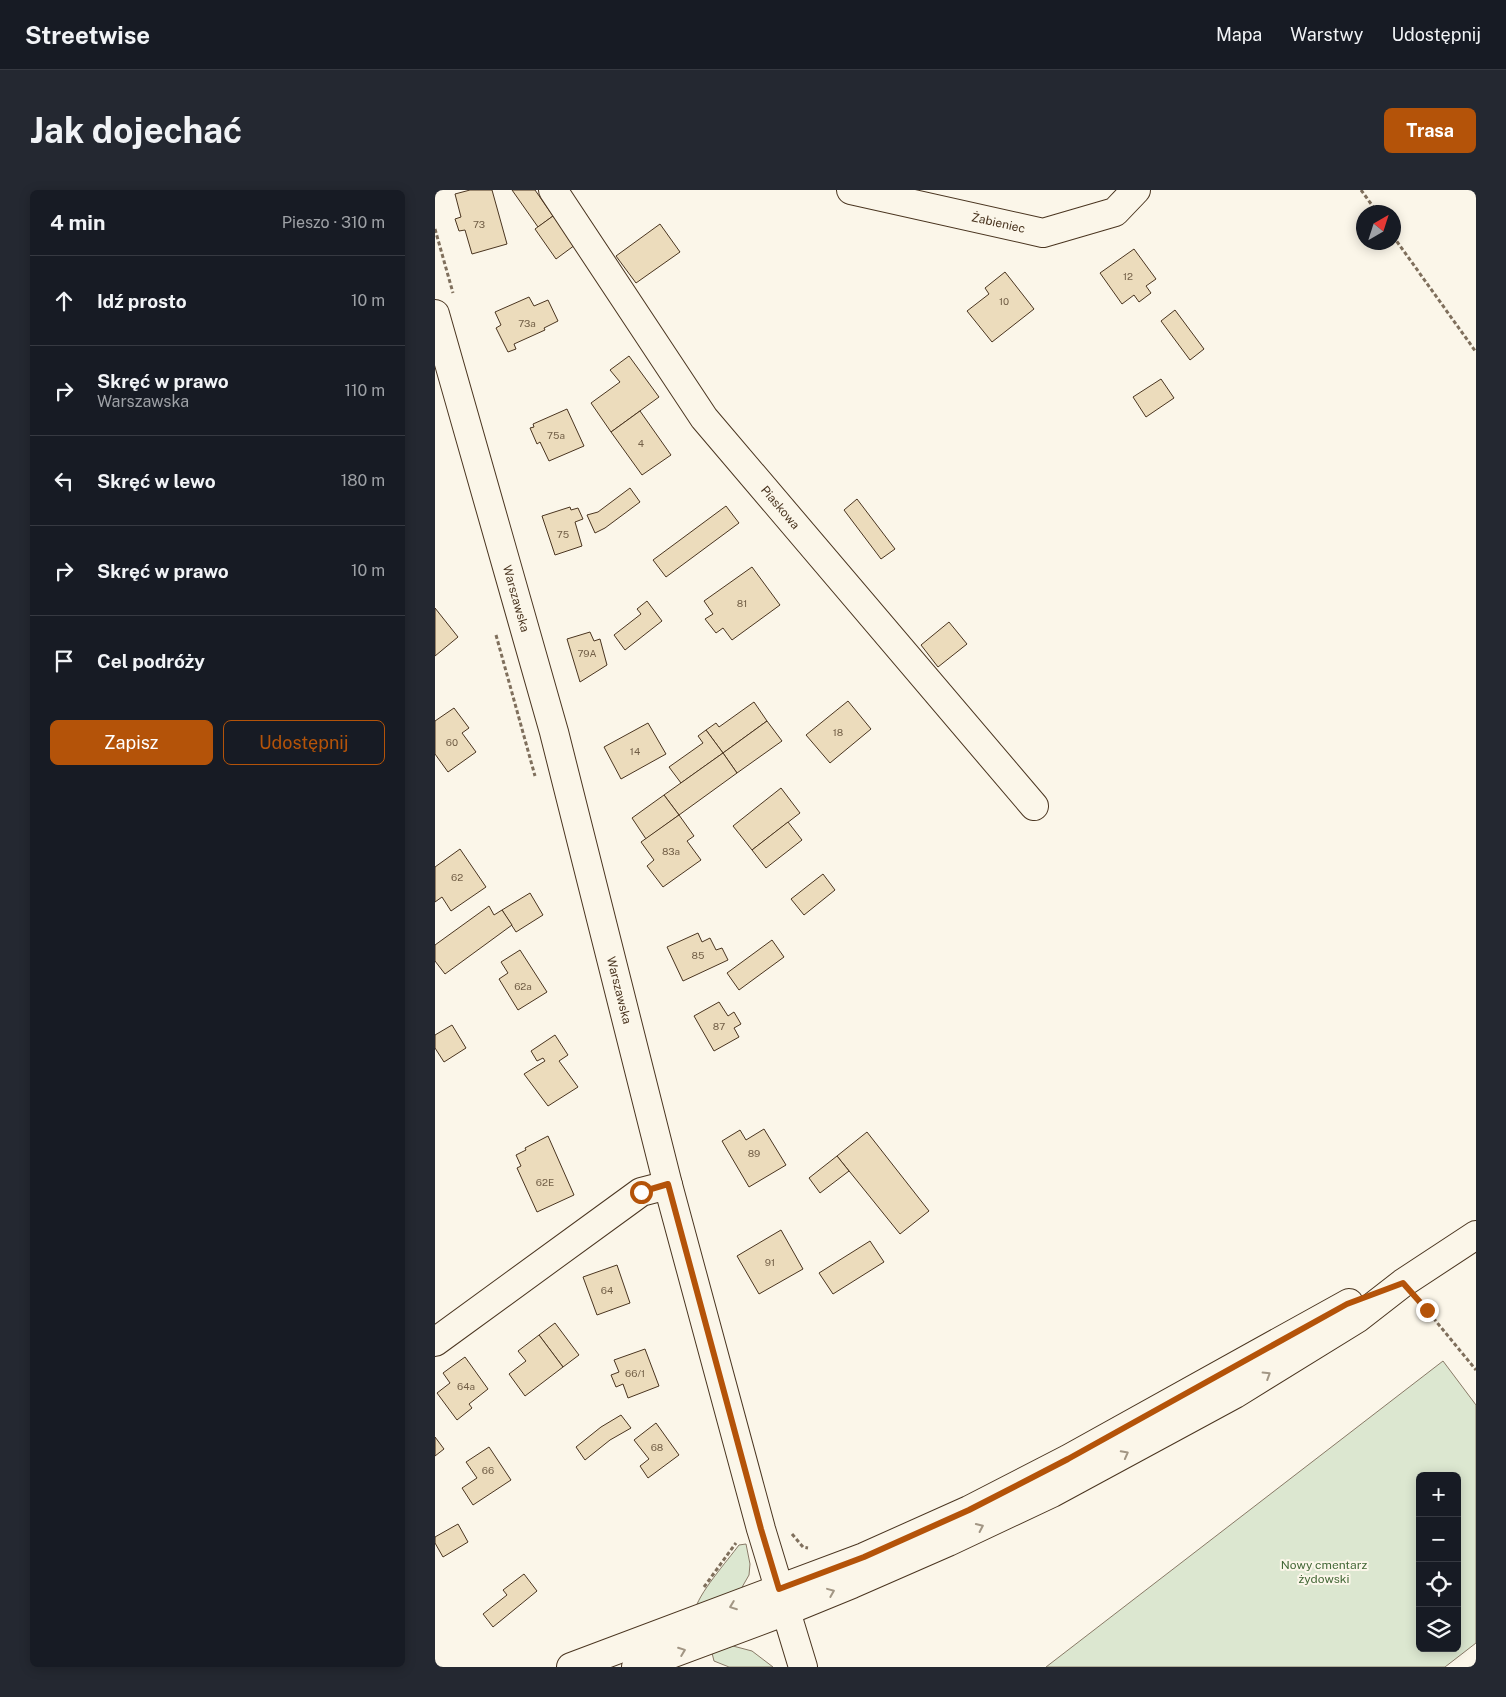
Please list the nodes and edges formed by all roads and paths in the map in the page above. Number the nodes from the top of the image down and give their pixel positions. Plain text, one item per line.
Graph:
1 (553, 190) edge
2 (851, 190) edge
3 (1136, 190) edge
4 (1361, 190) edge
5 (1372, 205) edge
6 (1401, 247) edge
7 (435, 314) edge
8 (1476, 352) edge
9 (1034, 806) dead end
10 (668, 1184) junction
11 (1476, 1235) edge
12 (1403, 1283) junction
13 (435, 1342) edge
14 (1476, 1370) edge
15 (790, 1527) dead end
16 (740, 1538) dead end
17 (803, 1547) dead end
18 (701, 1592) dead end
19 (782, 1600) junction
20 (571, 1667) edge
21 (636, 1667) edge
22 (803, 1667) edge

1 - 9 main road, Piaskowa
2 - 3 main road, Żabieniec
4 - 5 path
6 - 8 path
7 - 10 main road, Warszawska
10 - 13 main road
10 - 19 main road, Warszawska
11 - 12 main road
12 - 14 path
12 - 19 main road
15 - 17 path
16 - 18 path
19 -> 20 main road
21 -> 19 main road
19 - 22 main road, Warszawska

